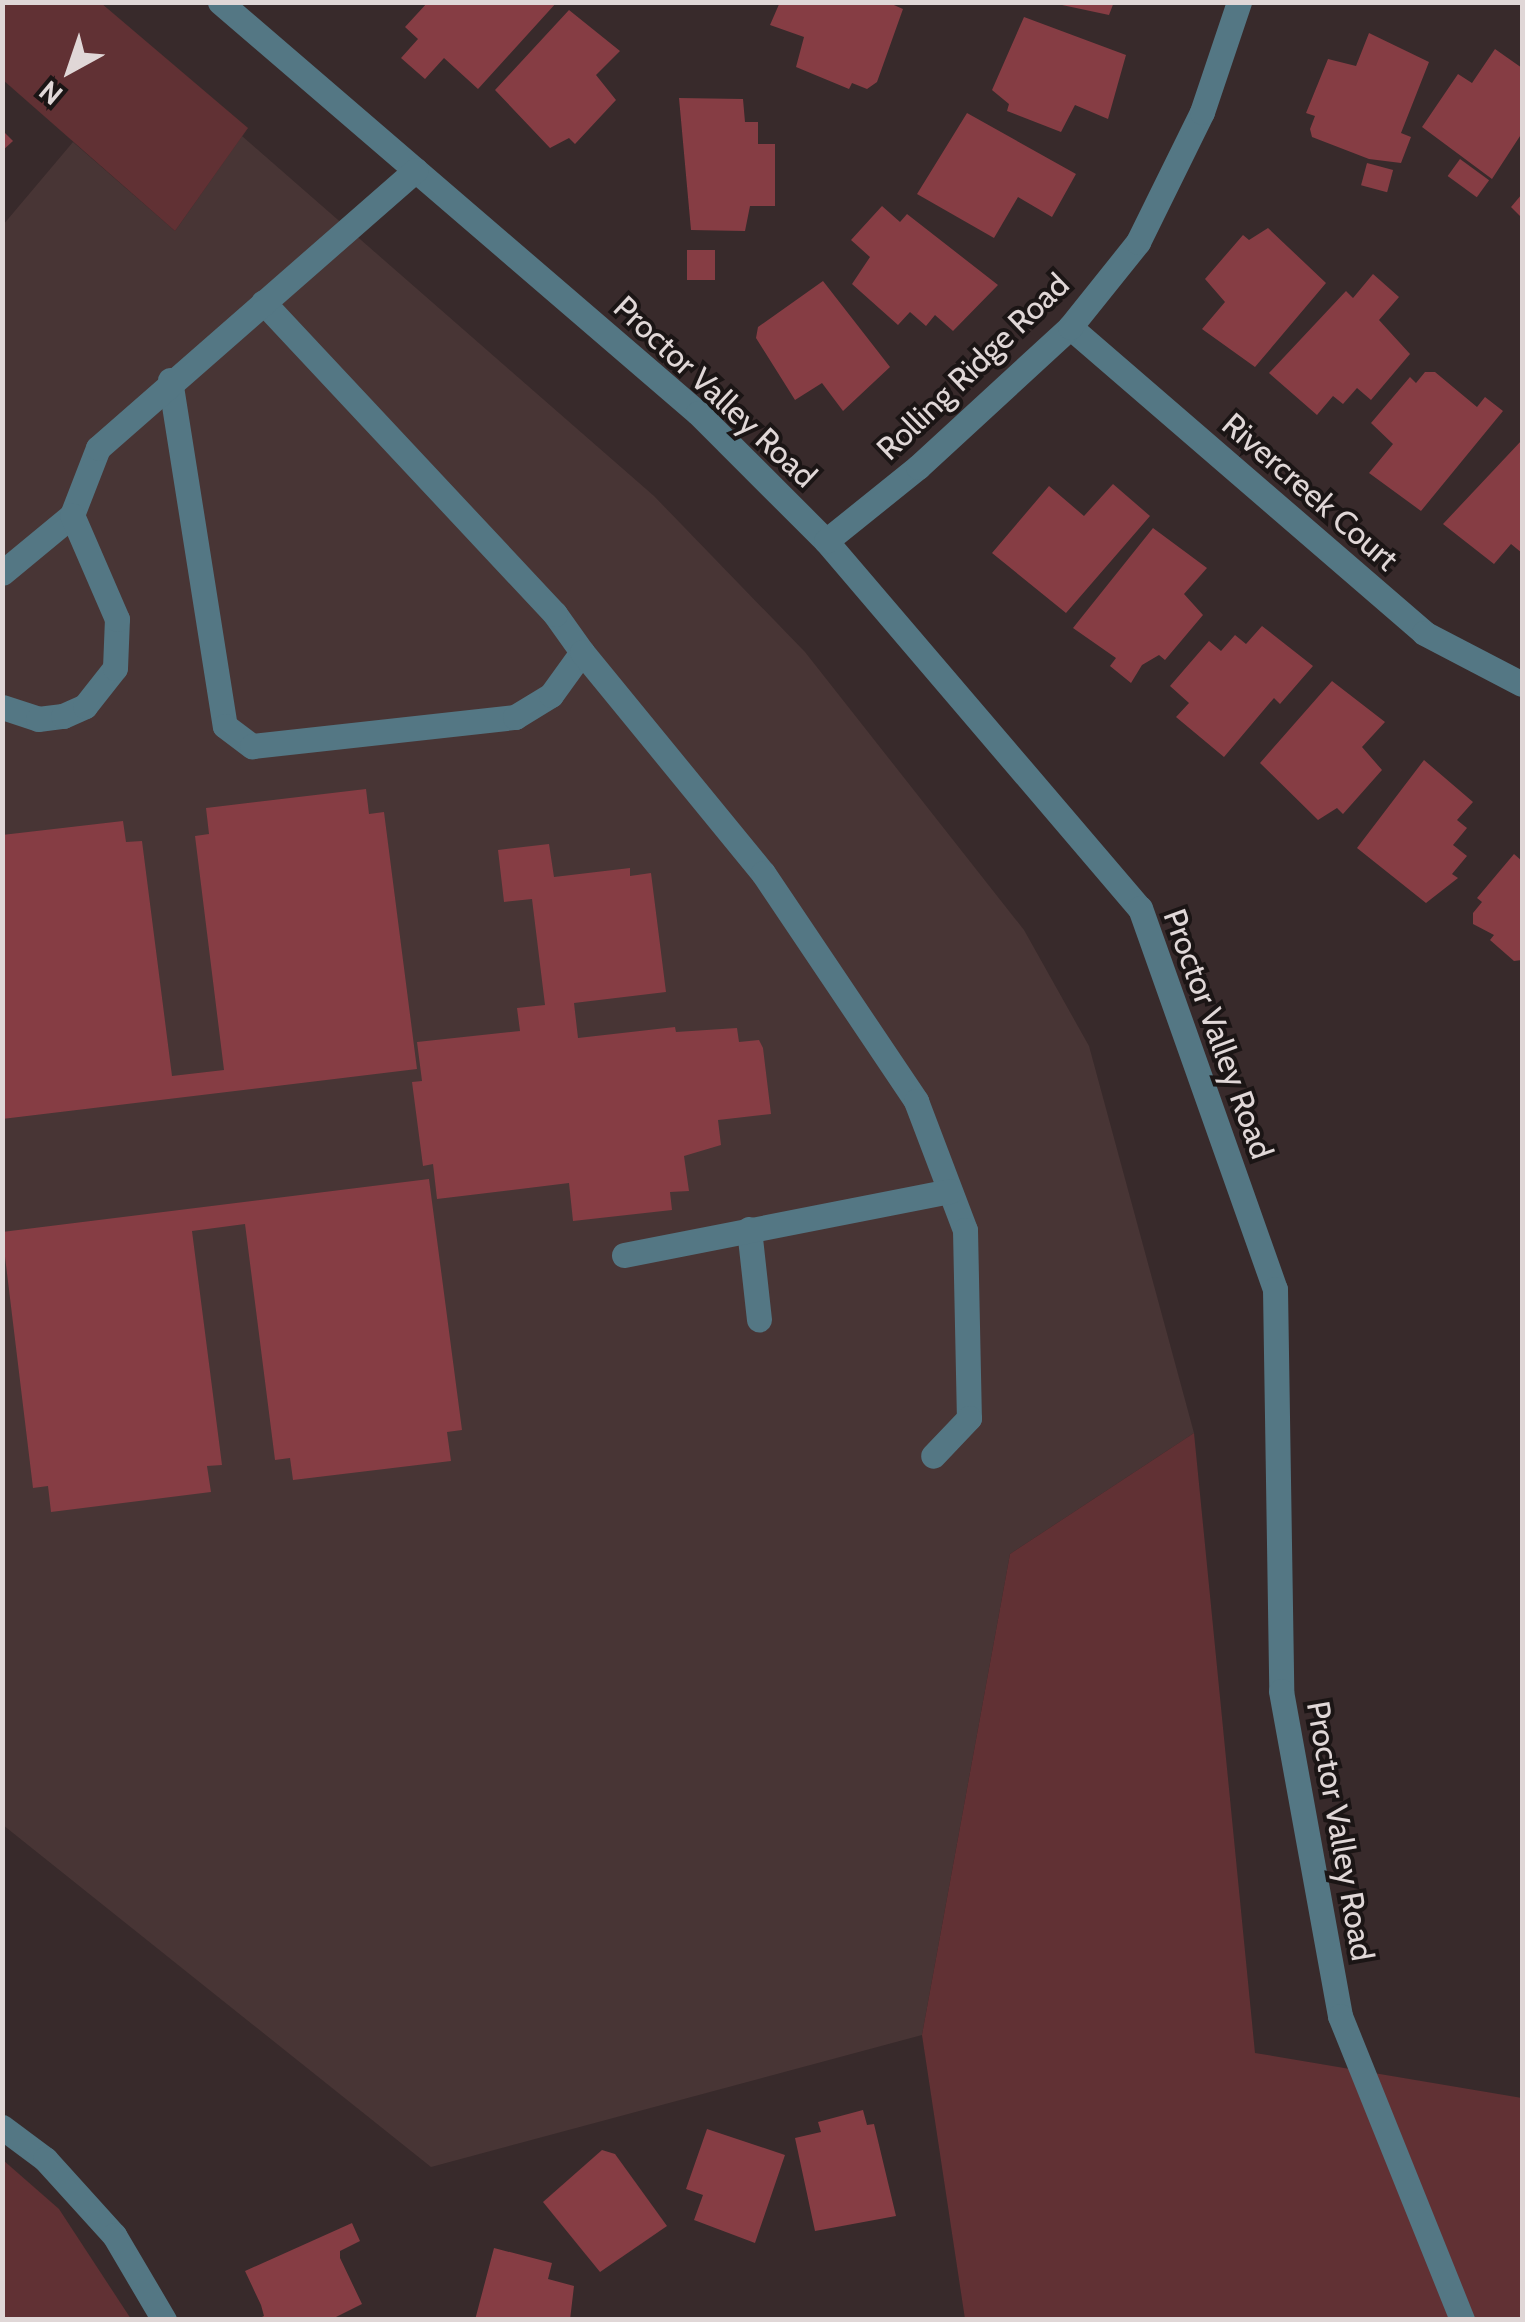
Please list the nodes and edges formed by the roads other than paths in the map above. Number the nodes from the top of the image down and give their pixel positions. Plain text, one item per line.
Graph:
1 (220, 2) edge
2 (1238, 2) edge
3 (416, 170) junction
4 (263, 302) junction
5 (1070, 328) junction
6 (170, 380) junction
7 (72, 515) junction
8 (826, 541) junction
9 (2, 573) edge
10 (582, 652) junction
11 (1522, 684) edge
12 (2, 708) edge
13 (950, 1190) junction
14 (748, 1229) junction
15 (624, 1255) dead end
16 (759, 1318) dead end
17 (933, 1456) dead end
18 (2, 2127) edge
19 (164, 2320) edge
20 (1462, 2320) edge

1 - 3 street, Proctor Valley Road
2 - 5 street, Rolling Ridge Road
3 - 4 street
3 - 8 street, Proctor Valley Road
4 - 6 street
4 - 10 street
5 - 8 street, Rolling Ridge Road
5 - 11 street, Rivercreek Court
6 - 7 street
6 - 10 street
7 - 9 street
7 - 12 street
8 - 20 street, Proctor Valley Road
10 - 13 street
13 - 14 street
13 - 17 street
14 - 15 street
14 - 16 street
18 - 19 street

